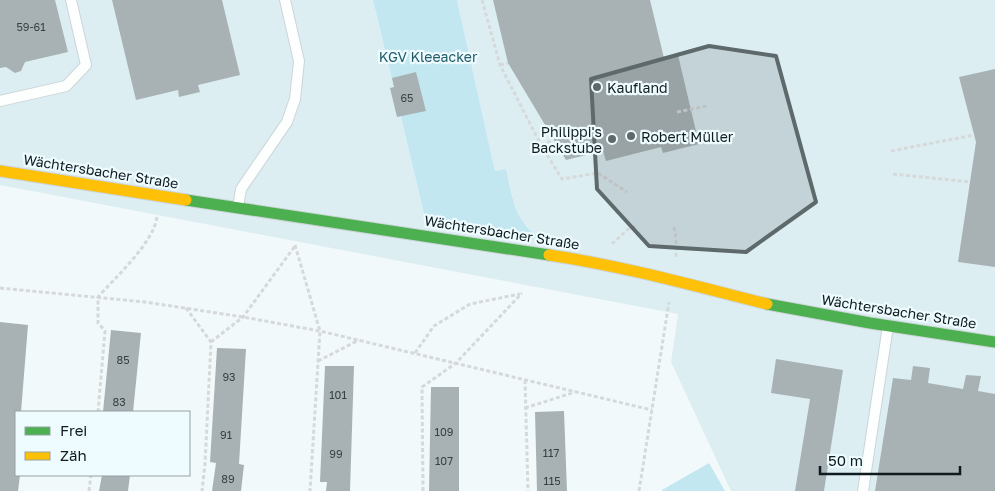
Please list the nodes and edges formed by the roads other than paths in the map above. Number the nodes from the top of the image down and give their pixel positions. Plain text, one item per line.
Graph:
1 (71, 0) edge
2 (285, 0) edge
3 (0, 101) edge
4 (0, 171) edge
5 (238, 208) junction
6 (888, 325) junction
7 (995, 342) edge
8 (862, 491) edge

1 - 3 lane
2 - 5 lane
4 - 5 street, Wächtersbacher Straße
5 - 6 street, Wächtersbacher Straße
6 - 7 street, Wächtersbacher Straße
6 - 8 lane

